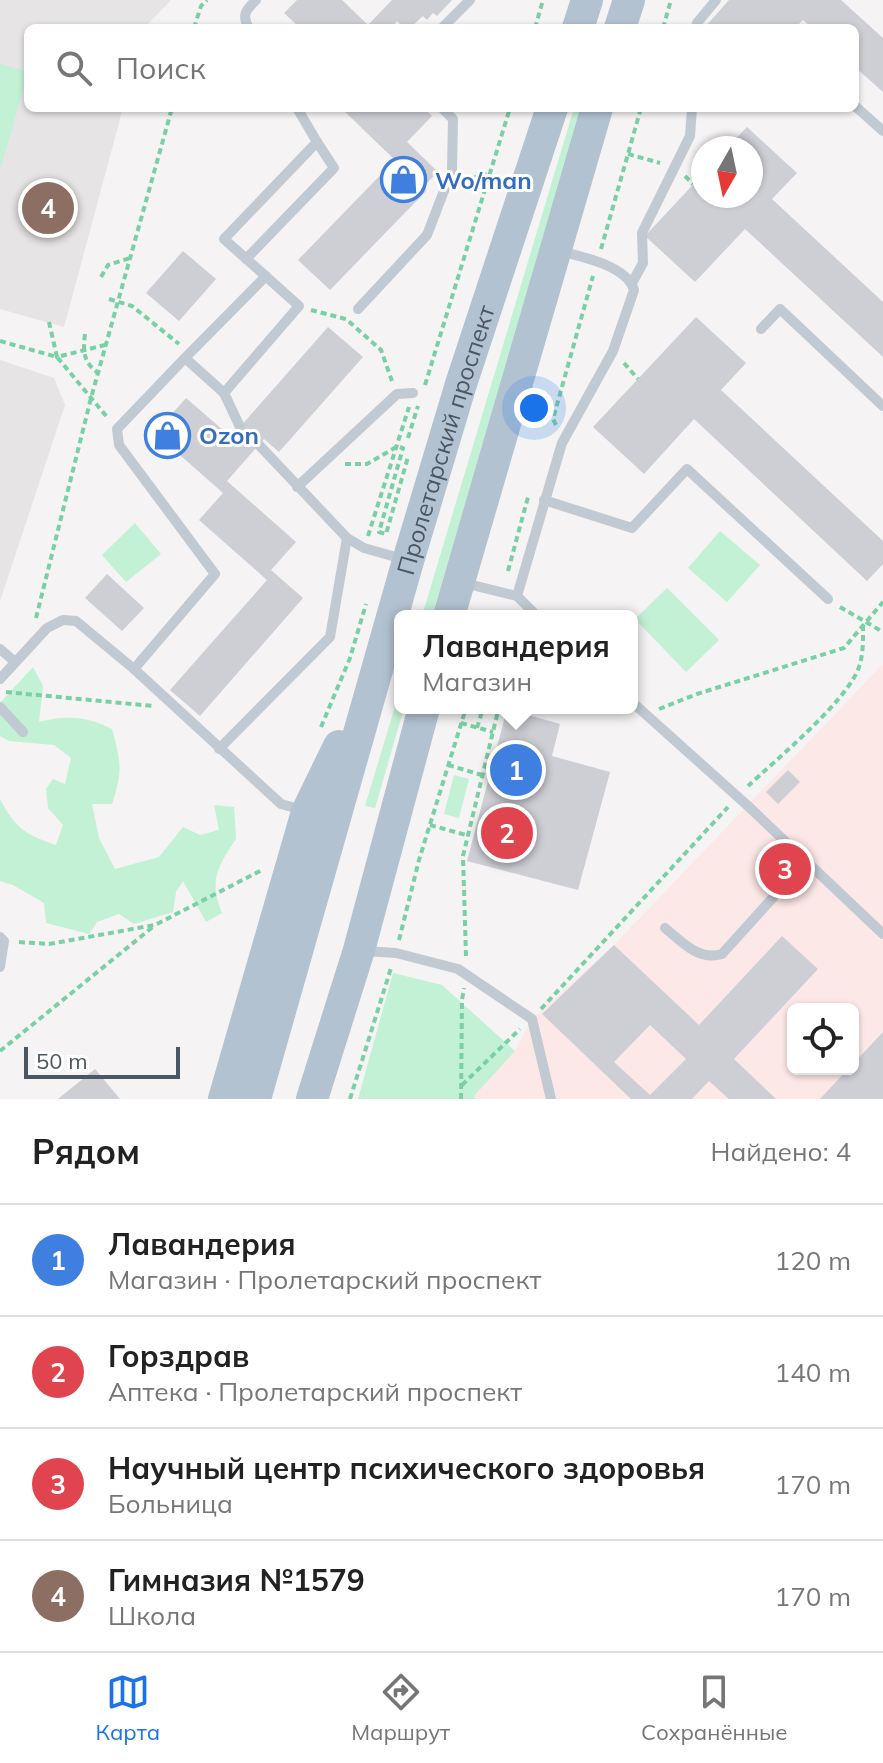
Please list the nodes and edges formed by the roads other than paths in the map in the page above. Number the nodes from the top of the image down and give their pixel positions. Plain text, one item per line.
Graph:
1 (256, 0) edge
2 (470, 0) edge
3 (629, 0) edge
4 (716, 0) edge
5 (246, 24) edge
6 (446, 24) edge
7 (621, 24) edge
8 (697, 24) edge
9 (859, 110) edge
10 (299, 112) edge
11 (446, 112) edge
12 (551, 112) edge
13 (596, 112) edge
14 (692, 112) edge
15 (883, 131) edge
16 (317, 142) junction
17 (555, 250) junction
18 (246, 259) junction
19 (266, 276) junction
20 (632, 283) junction
21 (358, 309) dead end
22 (761, 329) dead end
23 (187, 356) junction
24 (224, 393) junction
25 (413, 393) road end
26 (883, 406) edge
27 (240, 427) dead end
28 (259, 445) dead end
29 (297, 487) junction
30 (544, 500) junction
31 (347, 538) junction
32 (408, 561) junction
33 (458, 581) junction
34 (517, 596) junction
35 (828, 599) road end
36 (451, 610) edge
37 (531, 610) edge
38 (0, 649) edge
39 (14, 661) junction
40 (134, 669) junction
41 (376, 671) junction
42 (0, 679) edge
43 (0, 707) edge
44 (638, 708) edge
45 (422, 714) edge
46 (23, 732) dead end
47 (219, 749) junction
48 (307, 812) junction
49 (806, 861) junction
50 (665, 928) dead end
51 (883, 934) edge
52 (2, 939) edge
53 (359, 950) junction
54 (0, 967) edge
55 (224, 1099) edge
56 (255, 1099) edge
57 (312, 1099) edge
58 (551, 1099) edge

1 - 5 lane
2 - 6 lane
3 - 7 main road
4 - 8 lane
9 - 15 lane
10 - 16 lane
11 - 21 lane
12 - 32 main road, Пролетарский проспект
13 - 17 main road
14 - 20 lane
16 - 18 lane
16 - 18 lane
17 - 20 lane
17 - 33 main road
18 - 19 lane
19 - 23 lane
19 - 24 lane
20 - 30 lane
22 - 26 lane
23 - 24 lane
23 - 40 lane
24 - 27 lane
25 - 29 lane
28 - 29 lane
29 - 31 lane
30 - 34 lane
30 - 35 lane
31 - 32 lane
31 - 47 lane
32 - 41 main road, Пролетарский проспект
33 - 34 lane
33 - 36 main road
34 - 37 lane
38 - 39 lane
39 - 40 lane
39 - 42 lane
40 - 47 lane
41 - 48 main road
41 - 56 main road, Пролетарский проспект
43 - 46 lane
44 - 49 lane
45 - 53 main road
47 - 48 lane
48 - 55 main road
49 - 50 lane
49 - 51 lane
52 - 54 lane
53 - 57 main road
53 - 58 lane

